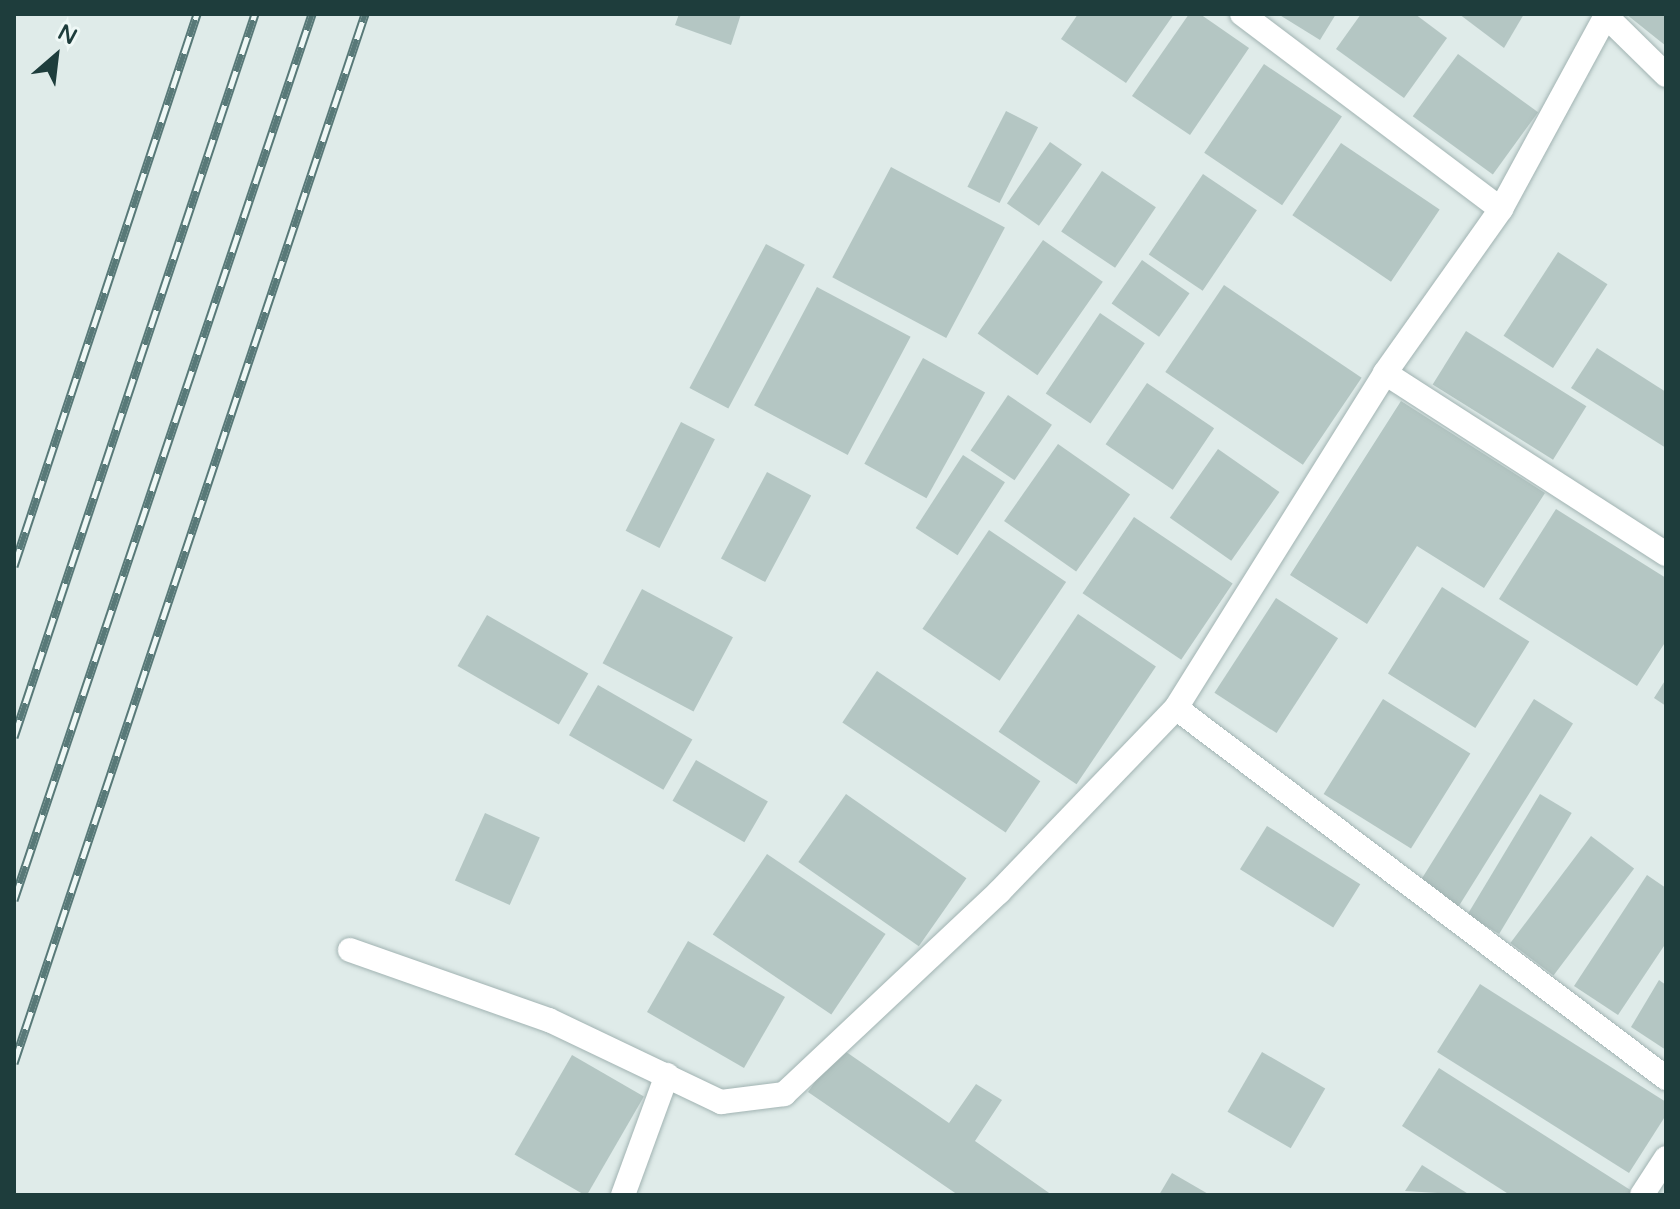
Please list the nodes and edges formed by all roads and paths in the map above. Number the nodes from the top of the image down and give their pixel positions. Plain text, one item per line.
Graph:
1 (1242, 14) edge
2 (1607, 15) edge
3 (1666, 75) edge
4 (1501, 209) junction
5 (1385, 373) junction
6 (1666, 554) edge
7 (1176, 708) junction
8 (350, 950) dead end
9 (667, 1075) junction
10 (1666, 1078) edge
11 (1666, 1158) edge
12 (623, 1195) edge
13 (1642, 1195) edge

1 - 4 street
2 - 3 street
2 - 4 street
4 - 5 street
5 - 6 street
5 - 7 street
7 - 9 street
7 - 10 street
8 - 9 street
9 - 12 street
11 - 13 street

